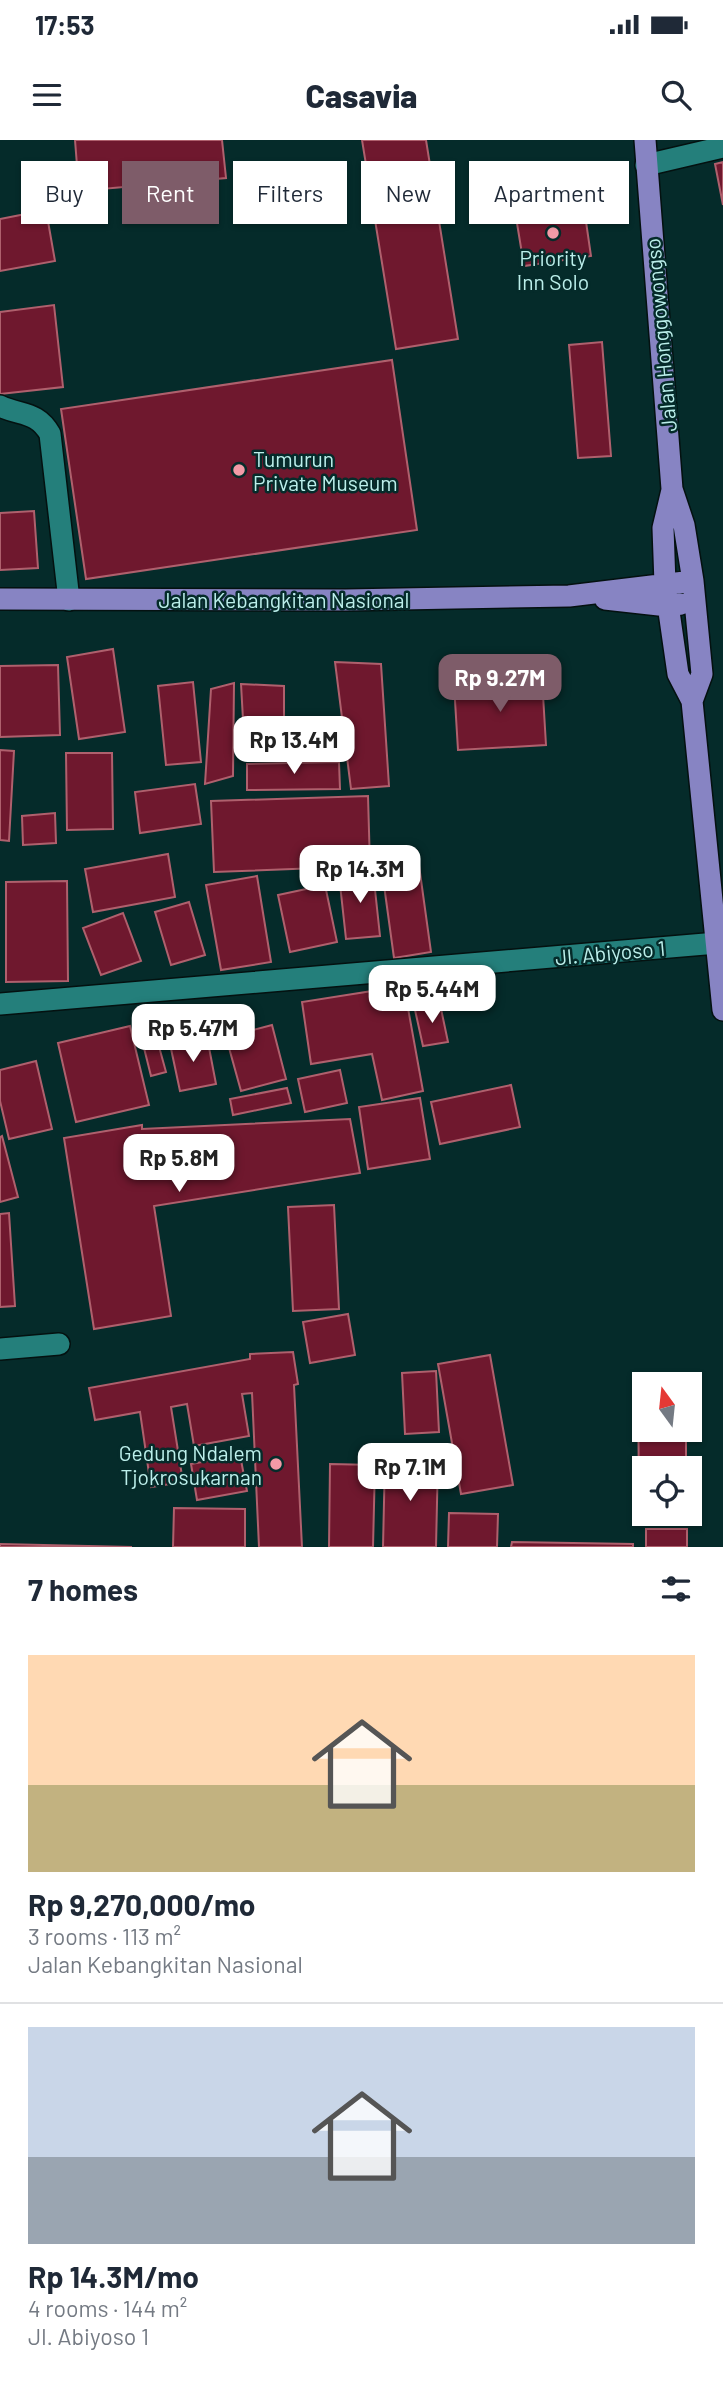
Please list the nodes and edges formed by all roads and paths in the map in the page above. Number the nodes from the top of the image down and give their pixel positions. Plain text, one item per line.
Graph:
1 (645, 140) edge
2 (723, 147) edge
3 (646, 164) junction
4 (0, 406) edge
5 (672, 489) junction
6 (693, 581) junction
7 (665, 584) junction
8 (569, 596) junction
9 (0, 599) edge
10 (69, 600) junction
11 (695, 602) junction
12 (668, 606) junction
13 (692, 701) junction
14 (718, 889) edge
15 (717, 943) junction
16 (0, 1004) edge
17 (723, 1010) edge
18 (59, 1344) dead end
19 (0, 1349) edge

1 - 3 main road, Jalan Honggowongso
2 - 3 street
3 - 5 main road, Jalan Honggowongso
4 - 10 street
5 - 6 main road, Jalan Honggowongso
5 - 7 main road, Jalan Honggowongso
6 - 7 main road, Jalan Kebangkitan Nasional
6 - 11 main road, Jalan Honggowongso
7 - 8 main road, Jalan Kebangkitan Nasional
7 - 12 main road, Jalan Honggowongso
8 - 10 main road, Jalan Kebangkitan Nasional
8 - 12 main road, Jalan Kebangkitan Nasional
9 - 10 main road, Jalan Kebangkitan Nasional
11 - 12 main road, Jalan Kebangkitan Nasional
11 - 13 main road, Jalan Honggowongso
12 - 13 main road, Jalan Honggowongso
13 - 14 main road, Jalan Honggowongso
14 - 15 main road, Jalan Honggowongso
15 - 16 street, Jl. Abiyoso 1
15 - 17 main road, Jalan Honggowongso
18 - 19 street

